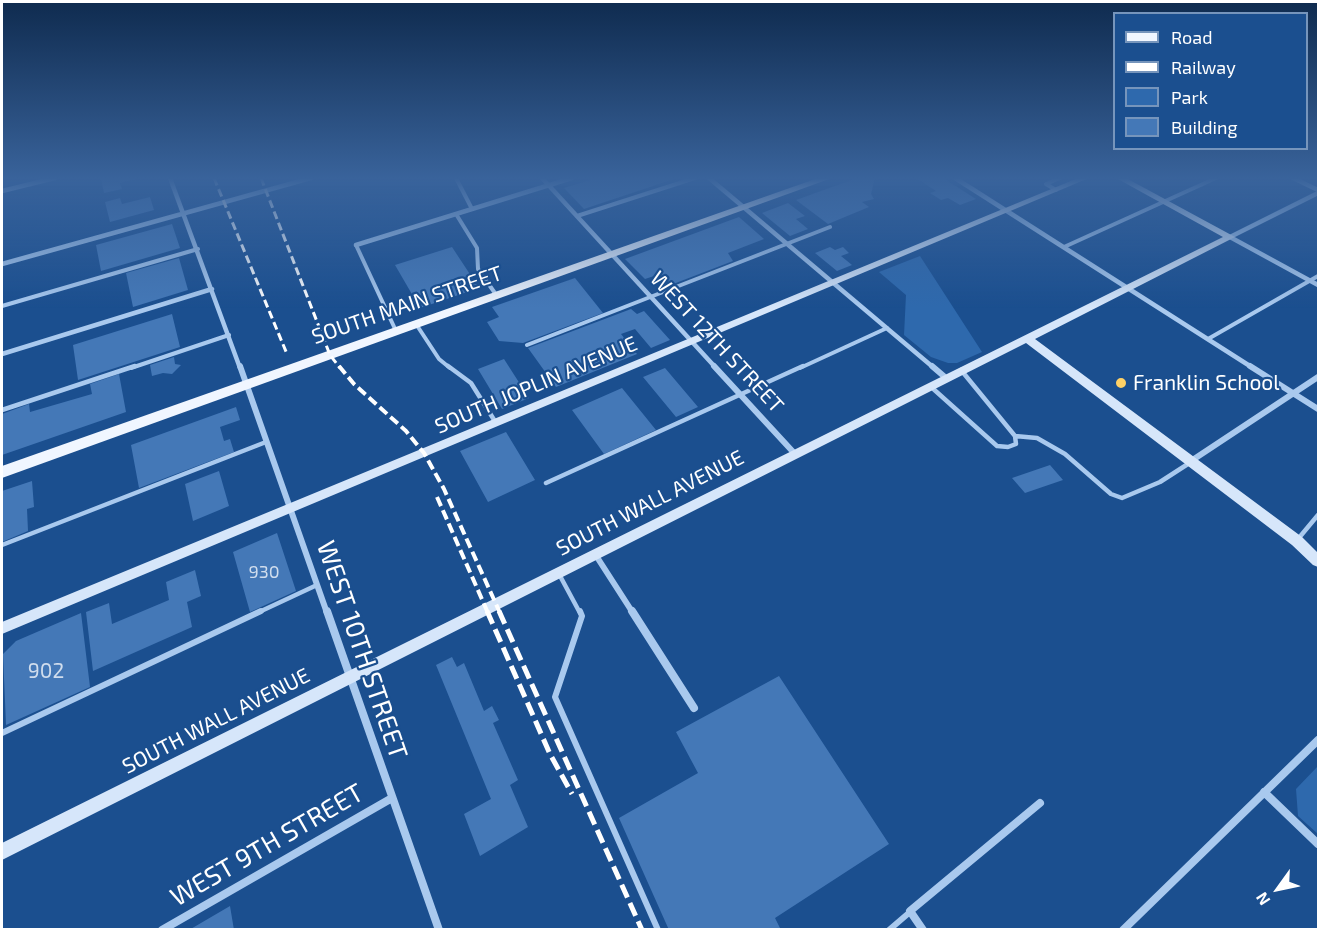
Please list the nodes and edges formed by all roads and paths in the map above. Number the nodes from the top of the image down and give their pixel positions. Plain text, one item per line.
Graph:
1 (152, 221) edge
2 (188, 221) edge
3 (432, 221) edge
4 (462, 221) edge
5 (582, 221) edge
6 (706, 221) edge
7 (760, 221) edge
8 (980, 221) edge
9 (1025, 221) edge
10 (1119, 221) edge
11 (1201, 221) edge
12 (1260, 221) edge
13 (830, 227) dead end
14 (1230, 237) junction
15 (787, 244) junction
16 (356, 245) joint
17 (1064, 247) junction
18 (198, 249) junction
19 (612, 255) junction
20 (2, 264) edge
21 (1318, 276) edge
22 (1311, 280) junction
23 (833, 283) junction
24 (1318, 285) edge
25 (1127, 288) junction
26 (212, 289) junction
27 (497, 296) junction
28 (651, 298) junction
29 (2, 306) edge
30 (416, 324) junction
31 (887, 328) junction
32 (396, 331) junction
33 (229, 335) junction
34 (1026, 338) junction
35 (1208, 339) junction
36 (691, 342) junction
37 (527, 345) dead end
38 (2, 354) edge
39 (961, 370) junction
40 (1318, 377) edge
41 (946, 378) junction
42 (246, 385) junction
43 (930, 386) junction
44 (1294, 393) junction
45 (740, 395) junction
46 (1318, 409) edge
47 (2, 410) edge
48 (496, 423) junction
49 (1015, 436) junction
50 (266, 442) junction
51 (795, 454) junction
52 (1191, 462) junction
53 (2, 472) edge
54 (546, 483) dead end
55 (290, 508) junction
56 (1318, 516) edge
57 (1297, 541) junction
58 (2, 545) edge
59 (595, 554) junction
60 (1318, 554) edge
61 (1318, 561) edge
62 (558, 573) junction
63 (317, 585) junction
64 (2, 628) edge
65 (350, 678) junction
66 (694, 708) dead end
67 (2, 733) edge
68 (1318, 740) edge
69 (1264, 792) junction
70 (392, 798) junction
71 (1040, 803) dead end
72 (1318, 843) edge
73 (2, 852) edge
74 (910, 912) junction
75 (162, 930) edge
76 (439, 930) edge
77 (658, 930) edge
78 (889, 930) edge
79 (923, 930) edge
80 (1123, 930) edge

1 - 20 street
2 - 18 street, WEST 10TH STREET
3 - 16 street
4 - 27 lane
5 - 19 street, WEST 12TH STREET
6 - 19 main road, SOUTH MAIN STREET
7 - 15 street
8 - 23 street, SOUTH JOPLIN AVENUE
9 - 17 street
10 - 17 lane
11 - 14 street
12 - 14 street, SOUTH WALL AVENUE
13 - 15 lane
14 - 22 street
14 - 25 street, SOUTH WALL AVENUE
15 - 23 street
15 - 28 lane
16 - 32 lane
17 - 25 street
18 - 26 street, WEST 10TH STREET
18 - 29 lane
19 - 27 main road, SOUTH MAIN STREET
19 - 28 street, WEST 12TH STREET
21 - 22 lane
22 - 24 street
22 - 35 lane
23 - 31 street
23 - 36 street, SOUTH JOPLIN AVENUE
25 - 34 street, SOUTH WALL AVENUE
25 - 35 street
26 - 33 street, WEST 10TH STREET
26 - 38 street
27 - 30 main road, SOUTH MAIN STREET
28 - 36 street, WEST 12TH STREET
28 - 37 lane
30 - 32 main road, SOUTH MAIN STREET
30 - 48 lane
31 - 41 street
31 - 45 lane
32 - 42 main road, SOUTH MAIN STREET
33 - 42 street, WEST 10TH STREET
33 - 47 lane
34 - 39 street, SOUTH WALL AVENUE
34 - 52 street
35 - 44 street
36 - 45 street, WEST 12TH STREET
36 - 48 street, SOUTH JOPLIN AVENUE
39 - 41 street, SOUTH WALL AVENUE
39 - 49 lane
40 - 44 street
41 - 43 street, SOUTH WALL AVENUE
42 - 50 street, WEST 10TH STREET
42 - 53 main road, SOUTH MAIN STREET
43 - 49 lane
43 - 51 street, SOUTH WALL AVENUE
44 - 46 street
44 - 52 street
45 - 51 street, WEST 12TH STREET
45 - 54 lane
48 - 55 street, SOUTH JOPLIN AVENUE
49 - 52 lane
50 - 55 street, WEST 10TH STREET
50 - 58 lane
51 - 59 street, SOUTH WALL AVENUE
52 - 57 street
55 - 63 street, WEST 10TH STREET
55 - 64 street, SOUTH JOPLIN AVENUE
56 - 57 lane
57 - 60 street
57 - 61 street
59 - 62 street, SOUTH WALL AVENUE
59 - 66 street
62 - 65 street, SOUTH WALL AVENUE
62 - 77 lane
63 - 65 street, WEST 10TH STREET
63 - 67 lane
65 - 70 street, WEST 10TH STREET
65 - 73 street, SOUTH WALL AVENUE
68 - 69 street
69 - 72 street
69 - 80 street
70 - 75 street, WEST 9TH STREET
70 - 76 street, WEST 10TH STREET
71 - 74 street
74 - 78 lane
74 - 79 street

